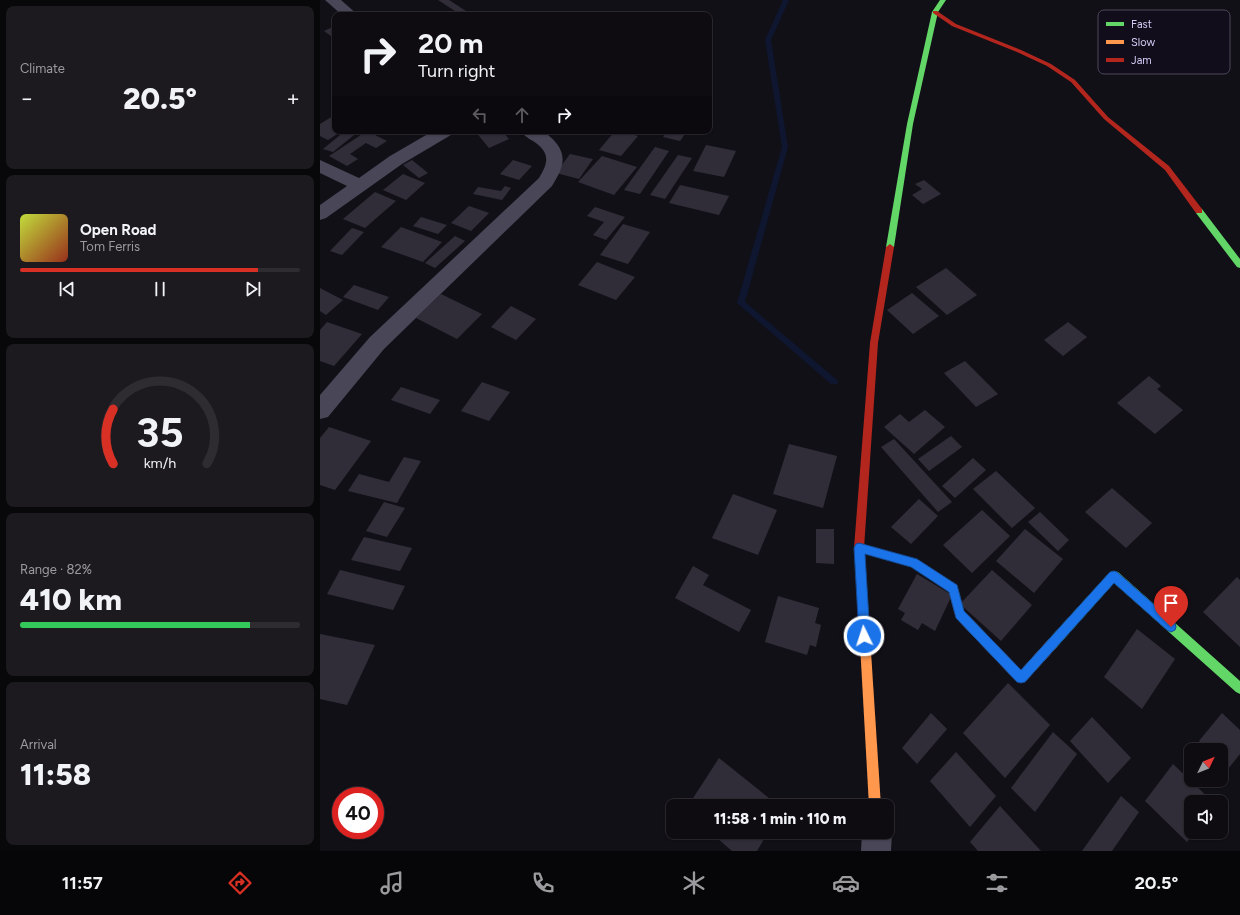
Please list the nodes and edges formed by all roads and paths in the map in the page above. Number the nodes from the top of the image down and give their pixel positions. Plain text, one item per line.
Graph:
1 (332, 0) edge
2 (943, 0) edge
3 (346, 12) edge
4 (936, 12) junction
5 (440, 134) edge
6 (536, 134) edge
7 (320, 166) edge
8 (359, 185) junction
9 (320, 214) edge
10 (1240, 265) edge
11 (320, 410) edge
12 (859, 548) junction
13 (1240, 688) edge
14 (875, 799) edge
15 (877, 839) edge
16 (876, 851) edge

1 - 3 street
2 - 4 street
4 - 10 street
4 - 12 street
5 - 8 street
6 - 11 street
7 - 8 street
8 - 9 street
12 - 13 street
12 - 14 street
15 - 16 street

